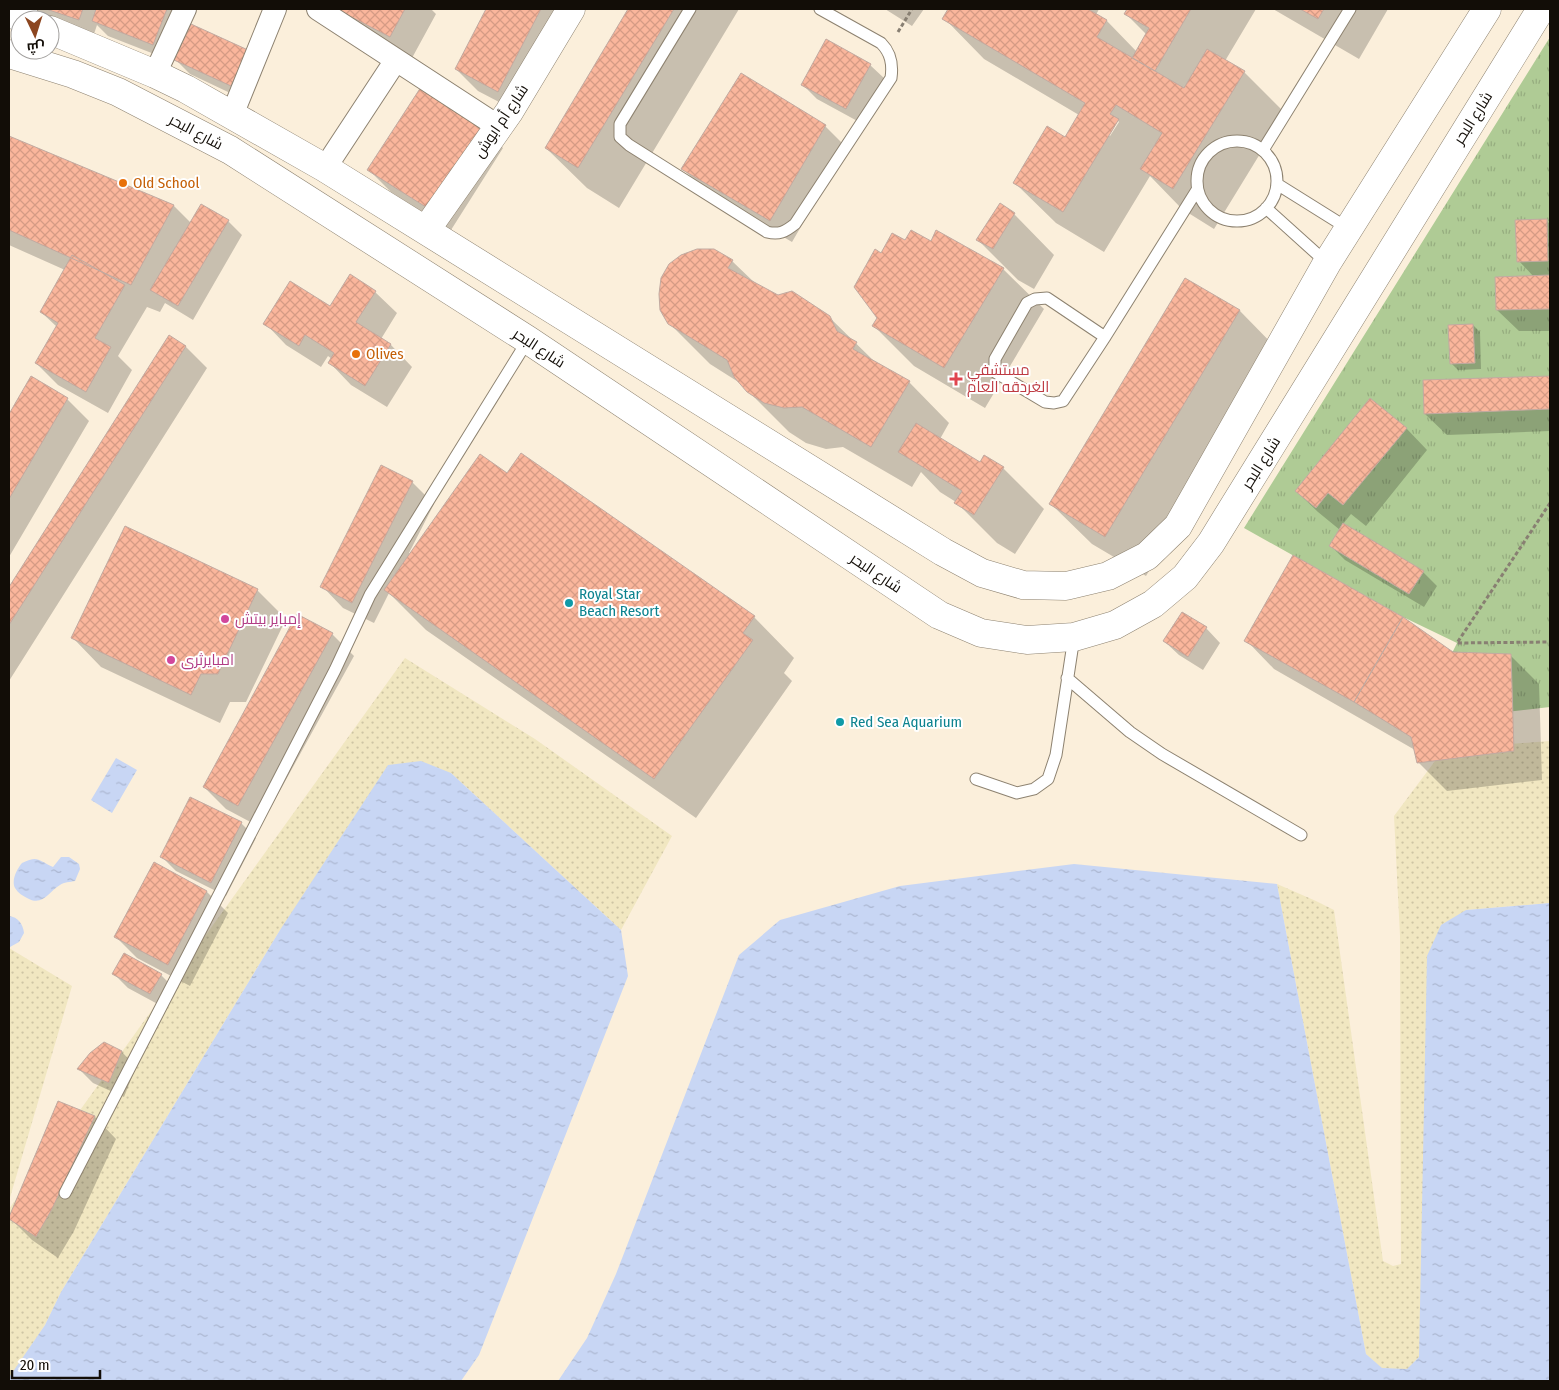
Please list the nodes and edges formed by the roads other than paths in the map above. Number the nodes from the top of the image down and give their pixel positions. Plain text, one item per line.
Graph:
1 (185, 9) edge
2 (274, 9) edge
3 (318, 9) edge
4 (571, 9) edge
5 (690, 9) edge
6 (820, 9) edge
7 (1350, 9) edge
8 (1487, 9) edge
9 (1541, 9) edge
10 (60, 34) edge
11 (9, 54) edge
12 (396, 60) junction
13 (155, 74) junction
14 (232, 115) junction
15 (499, 127) junction
16 (1263, 150) junction
17 (325, 168) junction
18 (1277, 184) junction
19 (1197, 190) junction
20 (1266, 208) junction
21 (426, 230) junction
22 (1349, 230) junction
23 (1327, 263) junction
24 (1106, 336) junction
25 (528, 340) junction
26 (1074, 637) junction
27 (1067, 678) junction
28 (976, 779) dead end
29 (1301, 835) dead end
30 (66, 1193) dead end

1 - 13 street
2 - 14 street
3 - 12 street
4 - 15 main road, شارع أم ابوش
5 - 6 lane
7 - 16 lane
8 - 22 main road
9 - 26 main road, شارع البحر
10 - 13 main road
11 - 25 main road, شارع البحر
12 - 15 street
12 - 17 street
13 - 14 main road
14 - 17 main road
15 - 21 main road, شارع أم ابوش
16 - 18 lane
16 - 19 lane
17 - 21 main road
18 - 20 lane
18 - 22 lane
19 - 20 lane
19 - 24 lane
20 - 23 lane
21 - 23 main road
22 - 23 main road
24 - 24 lane
25 - 26 main road, شارع البحر
25 - 30 lane
26 - 27 lane
27 - 28 lane
27 - 29 lane

